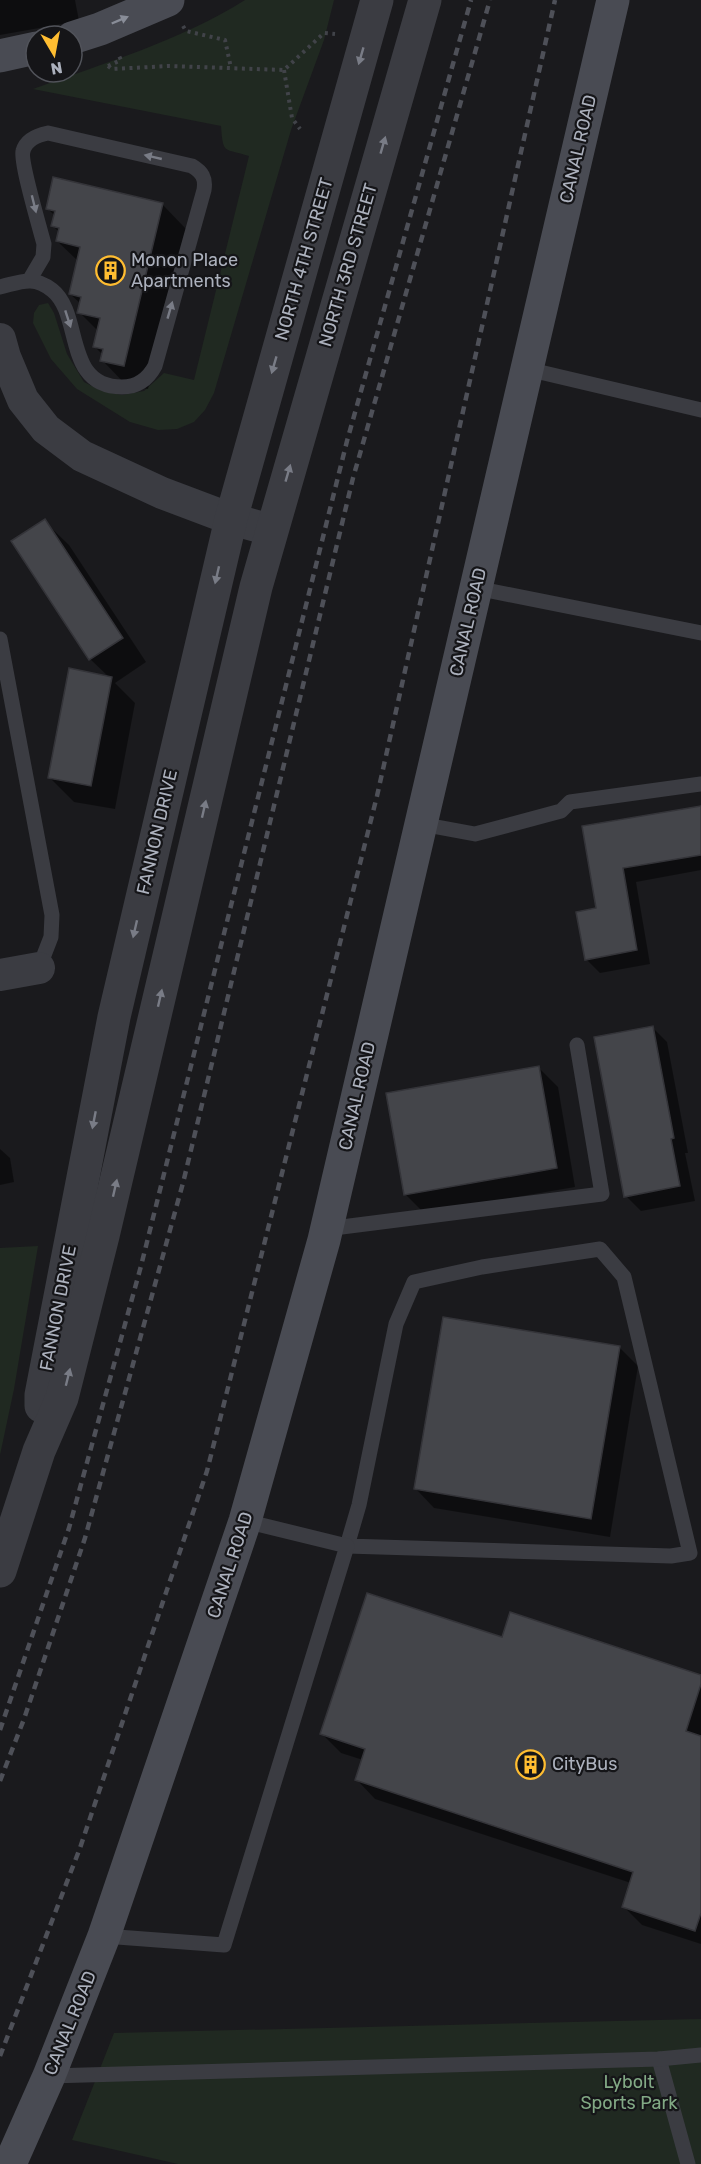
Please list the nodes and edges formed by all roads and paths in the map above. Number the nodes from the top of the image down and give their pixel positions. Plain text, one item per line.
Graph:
1 (377, 0) edge
2 (424, 0) edge
3 (613, 0) edge
4 (166, 7) edge
5 (84, 34) edge
6 (335, 34) dead end
7 (24, 51) edge
8 (0, 56) edge
9 (121, 60) dead end
10 (231, 68) junction
11 (284, 70) junction
12 (300, 129) dead end
13 (30, 279) junction
14 (0, 287) edge
15 (0, 339) edge
16 (527, 369) junction
17 (701, 410) edge
18 (231, 519) junction
19 (271, 530) junction
20 (476, 588) junction
21 (701, 633) edge
22 (0, 639) edge
23 (701, 784) edge
24 (421, 824) junction
25 (39, 968) joint
26 (0, 975) edge
27 (577, 1045) dead end
28 (326, 1229) junction
29 (39, 1451) junction
30 (245, 1521) junction
31 (347, 1546) junction
32 (0, 1571) edge
33 (104, 1936) junction
34 (701, 2055) edge
35 (658, 2059) junction
36 (49, 2076) junction
37 (10, 2164) edge
38 (688, 2164) edge

1 -> 18 street, NORTH 4TH STREET
19 -> 2 street, NORTH 3RD STREET
3 - 16 main road, CANAL ROAD
5 -> 4 main road
4 - 10 path
6 - 11 path
7 - 8 main road
9 - 10 path
10 - 11 path
11 - 12 path
13 -> 13 lane
13 - 14 lane
15 - 18 street
16 - 17 lane
16 - 20 main road, CANAL ROAD
18 - 19 street
18 -> 29 street, FANNON DRIVE
29 -> 19 street, FANNON DRIVE
20 - 21 lane
20 - 24 main road, CANAL ROAD
22 - 25 lane
23 - 24 lane
24 - 28 main road, CANAL ROAD
25 - 26 street
27 - 28 lane
28 - 30 main road, CANAL ROAD
29 - 32 street, FANNON DRIVE
30 - 31 lane
30 - 33 main road, CANAL ROAD
31 - 31 lane
31 - 33 lane
33 - 36 main road, CANAL ROAD
34 - 35 lane
35 - 36 lane
35 - 38 lane
36 - 37 main road, CANAL ROAD

